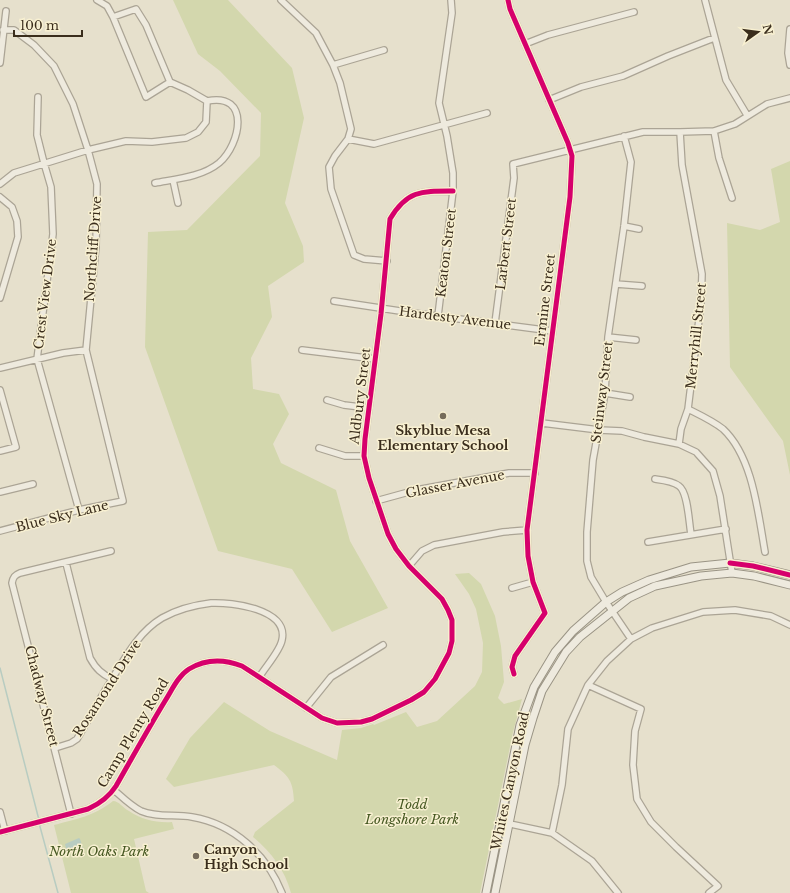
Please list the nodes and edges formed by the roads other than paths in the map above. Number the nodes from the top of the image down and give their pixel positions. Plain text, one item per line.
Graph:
1 (96, 0) edge
2 (280, 0) edge
3 (451, 0) edge
4 (508, 0) edge
5 (705, 0) edge
6 (6, 11) dead end
7 (634, 12) dead end
8 (113, 18) junction
9 (790, 29) edge
10 (3, 30) junction
11 (714, 38) junction
12 (525, 44) junction
13 (384, 50) dead end
14 (0, 63) edge
15 (333, 65) junction
16 (790, 65) edge
17 (170, 82) junction
18 (38, 97) dead end
19 (790, 98) edge
20 (549, 100) junction
21 (207, 101) junction
22 (487, 113) dead end
23 (747, 115) junction
24 (444, 125) junction
25 (714, 131) junction
26 (680, 132) junction
27 (624, 136) junction
28 (348, 139) junction
29 (88, 150) junction
30 (570, 150) junction
31 (44, 163) junction
32 (173, 180) junction
33 (155, 183) dead end
34 (0, 184) edge
35 (453, 191) junction
36 (0, 197) edge
37 (732, 198) dead end
38 (178, 203) dead end
39 (624, 226) junction
40 (639, 229) dead end
41 (387, 261) junction
42 (616, 284) junction
43 (642, 286) dead end
44 (0, 298) edge
45 (334, 301) dead end
46 (381, 309) junction
47 (438, 316) junction
48 (495, 323) junction
49 (552, 331) junction
50 (608, 337) junction
51 (636, 340) dead end
52 (86, 350) junction
53 (302, 350) dead end
54 (37, 359) junction
55 (375, 359) junction
56 (0, 368) edge
57 (0, 390) edge
58 (605, 393) junction
59 (630, 397) dead end
60 (327, 400) dead end
61 (369, 408) junction
62 (688, 409) junction
63 (542, 423) junction
64 (599, 430) junction
65 (679, 444) junction
66 (319, 448) dead end
67 (0, 451) edge
68 (364, 456) junction
69 (534, 473) junction
70 (655, 479) dead end
71 (33, 484) dead end
72 (0, 492) edge
73 (124, 501) joint
74 (376, 501) junction
75 (79, 510) junction
76 (726, 529) junction
77 (527, 530) junction
78 (0, 531) edge
79 (691, 534) junction
80 (648, 542) dead end
81 (111, 551) dead end
82 (765, 552) dead end
83 (66, 563) junction
84 (730, 563) junction
85 (409, 566) junction
86 (732, 573) junction
87 (790, 575) edge
88 (533, 582) junction
89 (790, 585) edge
90 (512, 588) dead end
91 (606, 602) junction
92 (612, 611) junction
93 (790, 624) edge
94 (631, 639) junction
95 (382, 645) dead end
96 (441, 669) joint
97 (514, 674) dead end
98 (260, 676) junction
99 (112, 679) junction
100 (588, 685) junction
101 (306, 708) junction
102 (55, 748) junction
103 (114, 790) junction
104 (0, 812) edge
105 (71, 814) junction
106 (501, 822) junction
107 (509, 823) junction
108 (2, 831) edge
109 (552, 833) junction
110 (282, 893) edge
111 (486, 893) edge
112 (495, 893) edge
113 (618, 893) edge
114 (709, 893) edge

1 - 8 street
2 - 15 street
3 - 24 street, Keaton Street
4 - 12 street, Ermine Street
5 - 11 street
6 - 10 street
7 - 12 street
8 - 17 street
8 - 17 street
9 - 16 street
10 - 14 street
10 - 29 street, Northcliff Drive
11 - 20 street
11 - 23 street
12 - 20 street, Ermine Street
13 - 15 street
15 - 28 street
17 - 21 street
18 - 31 street, Crest View Drive
19 - 23 street
20 - 30 street, Ermine Street
21 - 29 street
21 - 32 street
22 - 24 street
23 - 25 street
24 - 28 street
24 - 35 street, Keaton Street
25 - 26 street
25 - 37 street
26 - 27 street
26 - 62 street, Merryhill Street
27 - 30 street
27 - 39 street, Steinway Street
28 - 41 street
29 - 31 street
29 - 52 street, Northcliff Drive
30 - 48 street, Larbert Street
30 - 49 street, Ermine Street
31 - 34 street
31 - 54 street, Crest View Drive
32 - 33 street
32 - 38 street
35 - 41 street, Aldbury Street
35 - 47 street, Keaton Street
36 - 44 street
39 - 40 street
39 - 42 street, Steinway Street
41 - 46 street, Aldbury Street
42 - 43 street
42 - 50 street, Steinway Street
45 - 46 street, Hardesty Avenue
46 - 47 street, Hardesty Avenue
46 - 55 street, Aldbury Street
47 - 48 street, Hardesty Avenue
48 - 49 street, Hardesty Avenue
49 - 63 street, Ermine Street
50 - 51 street
50 - 58 street, Steinway Street
52 - 54 street
52 - 73 street, Northcliff Drive
53 - 55 street
54 - 56 street
54 - 75 street, Crest View Drive
55 - 61 street, Aldbury Street
57 - 67 street
58 - 59 street
58 - 64 street, Steinway Street
60 - 61 street
61 - 68 street, Aldbury Street
62 - 65 street, Merryhill Street
62 - 82 street
63 - 64 street
63 - 69 street, Ermine Street
64 - 65 street
64 - 91 street, Steinway Street
65 - 76 street
66 - 68 street
68 - 74 street, Aldbury Street
69 - 74 street, Glasser Avenue
69 - 77 street, Ermine Street
70 - 79 street
71 - 72 street
73 - 75 street, Blue Sky Lane
74 - 85 street, Aldbury Street
75 - 78 street, Blue Sky Lane
76 - 79 street
76 - 84 street
77 - 85 street
77 - 88 street, Ermine Street
79 - 80 street
81 - 83 street
83 - 99 street
83 - 102 street, Chadway Street
84 - 86 street
84 - 87 main road, Whites Canyon Road
84 - 91 main road, Whites Canyon Road
85 - 96 street, Aldbury Street
86 - 89 main road, Whites Canyon Road
86 - 92 main road, Whites Canyon Road
88 - 90 street
88 - 97 street, Ermine Street
91 - 92 street, Steinway Street
91 - 106 main road, Whites Canyon Road
92 - 94 street, Steinway Street
92 - 107 main road, Whites Canyon Road
93 - 94 street
94 - 100 street
95 - 101 street
96 - 101 street, Camp Plenty Road
98 - 99 street, Rosamond Drive
98 - 101 street, Camp Plenty Road
98 - 103 street, Camp Plenty Road
99 - 102 street, Rosamond Drive
100 - 109 street
100 - 114 street
102 - 105 street, Chadway Street
103 - 105 street, Camp Plenty Road
103 - 110 street
104 - 108 street
105 - 108 street, Camp Plenty Road
106 - 107 street
106 - 111 main road, Whites Canyon Road
107 - 109 street
107 - 112 main road, Whites Canyon Road
109 - 113 street

